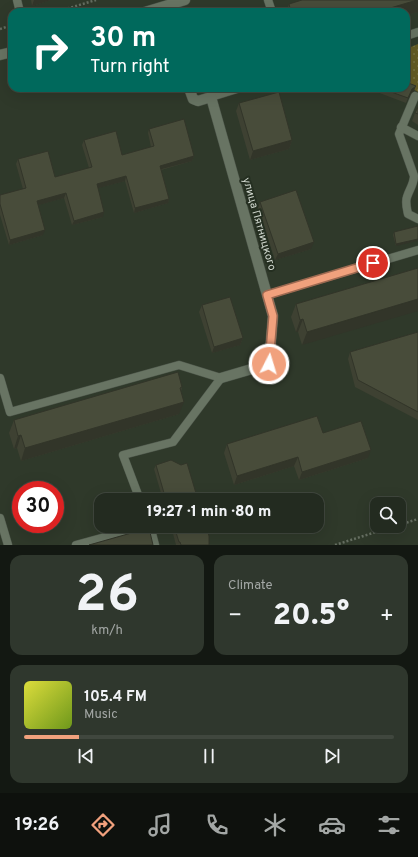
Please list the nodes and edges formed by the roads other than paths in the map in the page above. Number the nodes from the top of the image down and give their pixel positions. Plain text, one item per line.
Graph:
1 (185, 0) edge
2 (167, 8) edge
3 (190, 92) edge
4 (227, 92) edge
5 (415, 96) edge
6 (211, 97) junction
7 (401, 127) junction
8 (418, 136) edge
9 (418, 219) edge
10 (418, 250) edge
11 (267, 295) junction
12 (0, 378) edge
13 (221, 378) junction
14 (137, 493) edge
15 (0, 518) edge
16 (120, 533) edge
17 (152, 533) edge
18 (8, 545) edge
19 (76, 545) edge
20 (155, 545) edge

1 - 2 street
3 - 6 street
4 - 6 lane
5 - 7 lane
6 - 11 street, улица Пятницкого
7 - 8 lane
7 - 9 lane
10 - 11 lane
11 - 13 street, улица Пятницкого
12 - 13 lane
13 - 14 lane
15 - 18 lane
16 - 19 lane
17 - 20 lane

